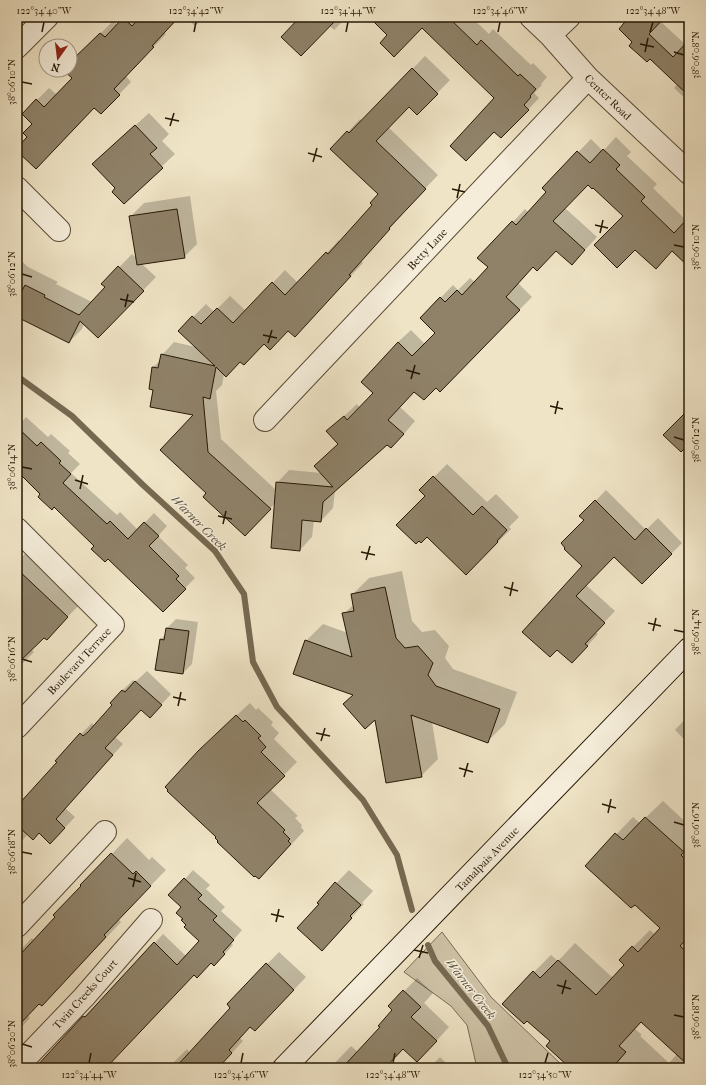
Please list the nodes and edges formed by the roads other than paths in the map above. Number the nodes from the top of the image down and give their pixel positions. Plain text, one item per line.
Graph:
1 (46, 17) edge
2 (531, 17) edge
3 (569, 17) edge
4 (550, 35) junction
5 (17, 47) edge
6 (588, 78) junction
7 (689, 173) edge
8 (17, 188) edge
9 (59, 230) dead end
10 (265, 420) dead end
11 (17, 529) edge
12 (689, 649) edge
13 (17, 727) edge
14 (105, 832) dead end
15 (151, 920) dead end
16 (17, 926) edge
17 (17, 1067) edge
18 (284, 1068) edge

1 - 5 street
2 - 4 street, Center Road
3 - 4 street
4 - 6 street, Center Road
6 - 7 street, Center Road
6 - 10 street, Betty Lane
8 - 9 street
11 - 13 street, Boulevard Terrace
12 - 18 street, Tamalpais Avenue
14 - 16 street
15 - 17 street, Twin Creeks Court

